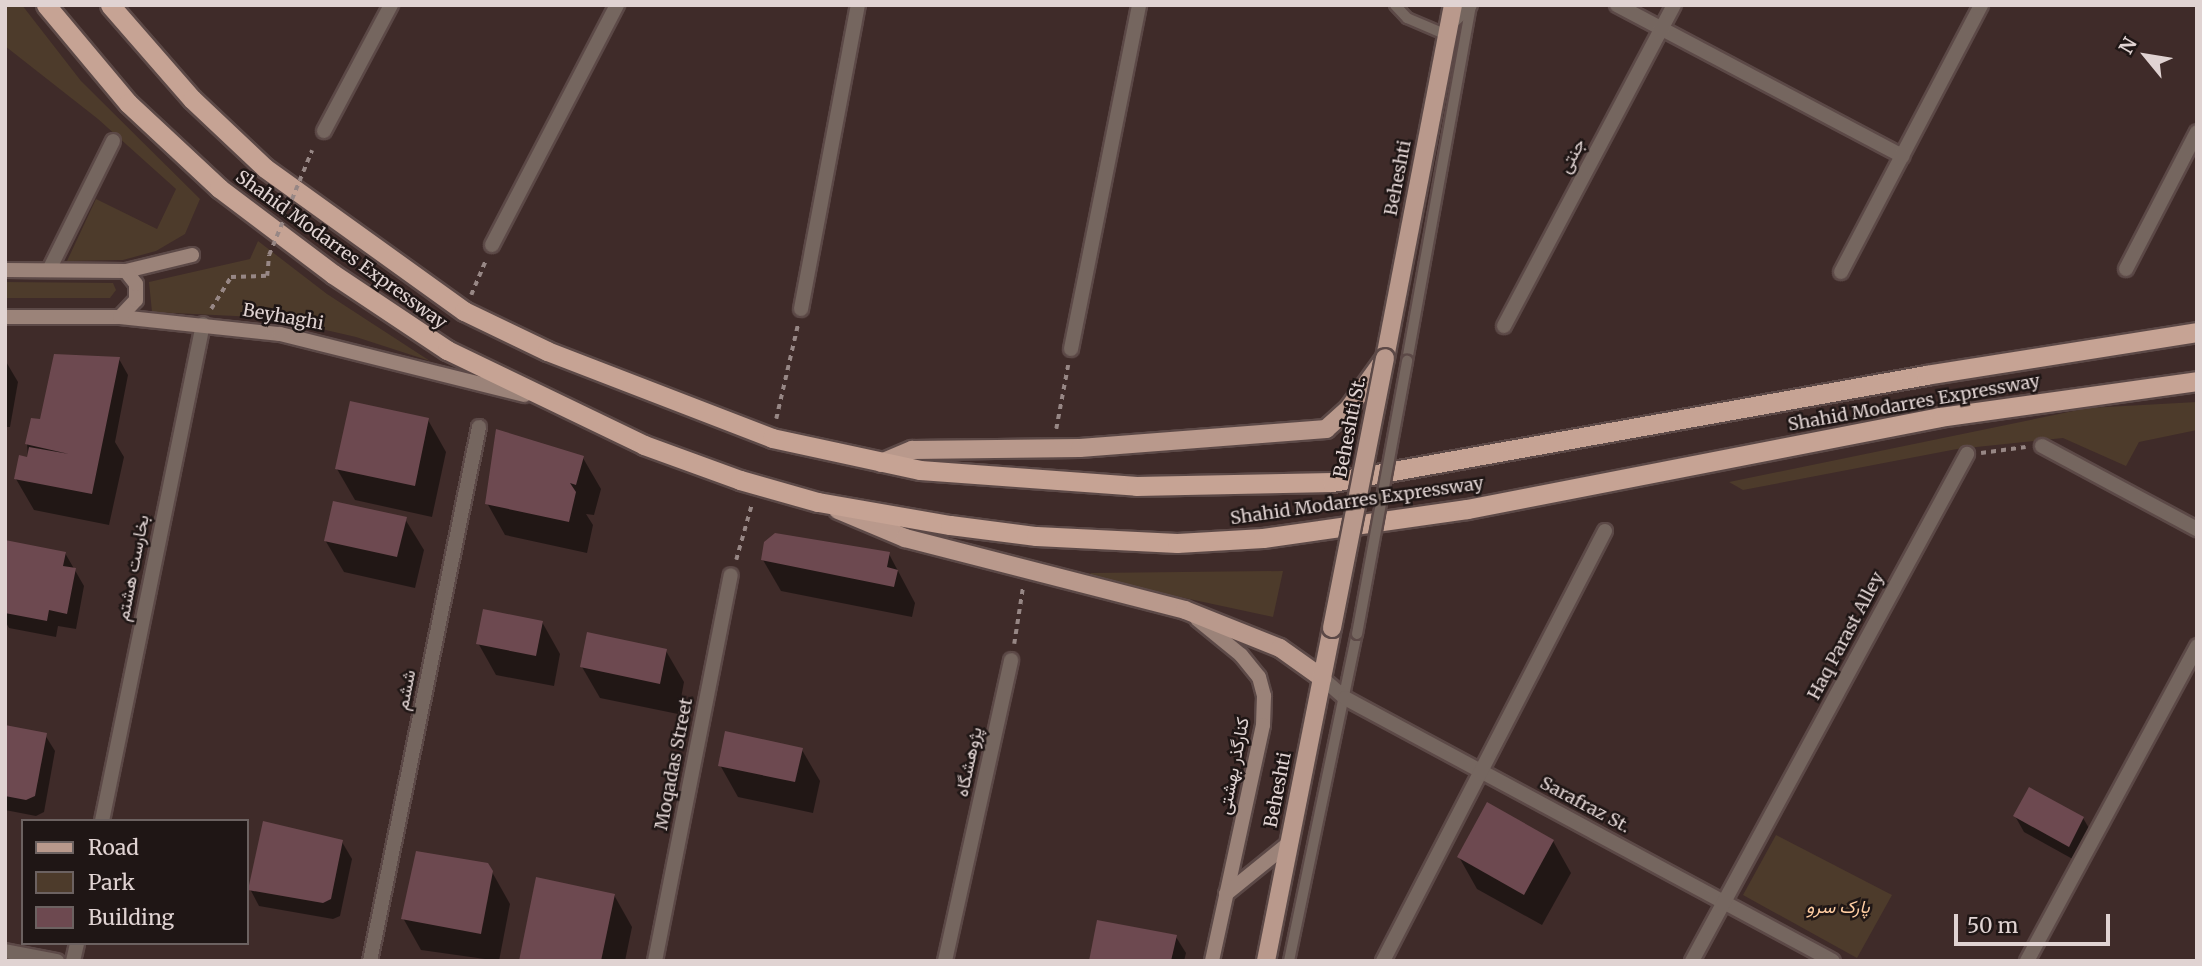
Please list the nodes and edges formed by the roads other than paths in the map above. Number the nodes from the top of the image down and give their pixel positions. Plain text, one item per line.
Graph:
1 (46, 5) edge
2 (110, 5) edge
3 (391, 5) edge
4 (617, 5) edge
5 (858, 5) edge
6 (1139, 5) edge
7 (1395, 5) edge
8 (1453, 5) edge
9 (1471, 5) edge
10 (1617, 5) edge
11 (1674, 5) edge
12 (1981, 5) edge
13 (1661, 28) junction
14 (1448, 30) junction
15 (324, 131) dead end
16 (2197, 132) edge
17 (113, 142) dead end
18 (1902, 156) junction
19 (492, 245) road end
20 (192, 255) dead end
21 (2126, 269) dead end
22 (5, 270) edge
23 (49, 271) junction
24 (127, 271) junction
25 (1841, 272) dead end
26 (801, 309) road end
27 (5, 317) edge
28 (120, 317) junction
29 (203, 324) junction
30 (1504, 326) dead end
31 (2197, 332) edge
32 (1071, 349) road end
33 (1385, 358) junction
34 (2197, 381) edge
35 (548, 402) junction
36 (479, 427) dead end
37 (2042, 446) road end
38 (1967, 454) road end
39 (881, 463) junction
40 (818, 502) junction
41 (2197, 529) edge
42 (1605, 531) dead end
43 (731, 575) road end
44 (1185, 610) junction
45 (1332, 628) joint
46 (2197, 646) edge
47 (1012, 660) road end
48 (1322, 678) junction
49 (1345, 698) junction
50 (1481, 771) junction
51 (102, 819) edge
52 (1289, 843) junction
53 (1226, 894) junction
54 (1724, 902) junction
55 (5, 951) edge
56 (57, 961) edge
57 (370, 961) edge
58 (655, 961) edge
59 (945, 961) edge
60 (1212, 961) edge
61 (1266, 961) edge
62 (1289, 961) edge
63 (1383, 961) edge
64 (1692, 961) edge
65 (1833, 961) edge
66 (2027, 961) edge

1 - 35 highway, Shahid Modarres Expressway
2 - 39 highway, Shahid Modarres Expressway
3 - 15 street
4 - 19 street
5 - 26 street
6 - 32 street
7 - 14 lane
8 - 14 main road, Beheshti
9 - 14 street
9 - 49 lane, bridge
10 - 13 street
11 - 13 street, جنتی
12 - 18 street
13 - 18 street
13 - 30 street, جنتی
14 - 33 main road, Beheshti
16 - 21 street
17 - 23 street
18 - 25 street
20 - 24 main road
22 - 23 main road
23 - 24 main road
24 - 28 main road
27 - 28 main road, Beyhaghi
28 - 29 main road, Beyhaghi
29 - 35 main road, Beyhaghi
29 - 51 street, بخارست هشتم
31 - 39 highway, Shahid Modarres Expressway
33 - 39 main road
33 - 45 main road, Beheshti St., bridge
34 - 40 highway, Shahid Modarres Expressway
35 - 40 highway, Shahid Modarres Expressway
36 - 57 street, ششم
37 - 41 street
38 - 54 street, Haq Parast Alley
40 - 44 main road
42 - 50 street
43 - 58 street, Moqadas Street
44 - 48 main road
44 - 53 main road, کنارگذر بهشتی
45 - 48 main road, Beheshti
46 - 66 street
47 - 59 street, پژوهشگاه
48 - 49 street, Sarafraz St.
48 - 52 main road, Beheshti
49 - 50 street, Sarafraz St.
49 - 62 lane
50 - 54 street, Sarafraz St.
50 - 63 street
52 - 53 main road
52 - 61 main road, Beheshti
53 - 60 main road, کنارگذر بهشتی
54 - 64 street, Haq Parast Alley
54 - 65 street, Sarafraz St.
55 - 56 street

